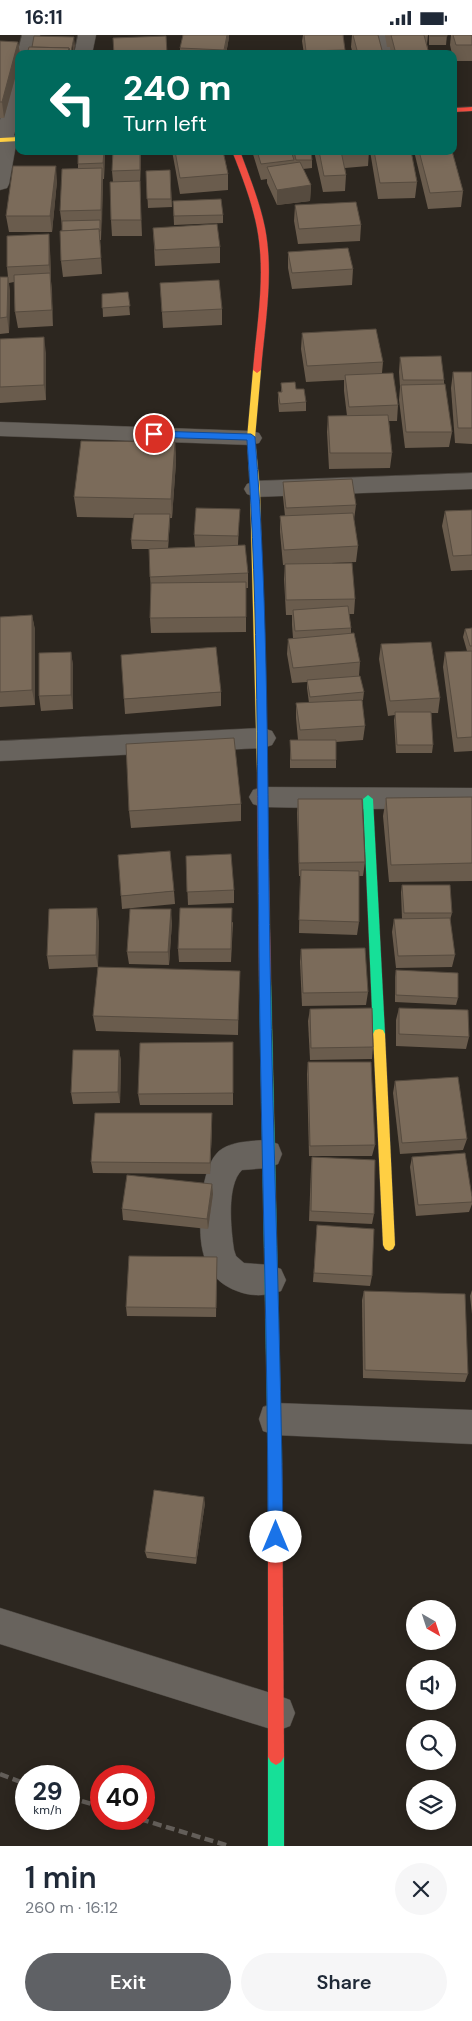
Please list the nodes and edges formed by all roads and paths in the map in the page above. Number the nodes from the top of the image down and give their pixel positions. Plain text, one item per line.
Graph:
1 (31, 35) edge
2 (87, 35) edge
3 (382, 35) edge
4 (27, 50) edge
5 (85, 50) edge
6 (384, 50) edge
7 (15, 103) edge
8 (472, 109) edge
9 (457, 110) edge
10 (8, 139) edge
11 (238, 155) edge
12 (0, 183) edge
13 (0, 429) edge
14 (251, 437) junction
15 (472, 481) edge
16 (255, 489) junction
17 (263, 738) junction
18 (0, 751) edge
19 (262, 797) junction
20 (472, 798) edge
21 (368, 799) junction
22 (267, 1154) junction
23 (389, 1245) dead end
24 (270, 1280) junction
25 (275, 1419) junction
26 (472, 1427) edge
27 (0, 1626) edge
28 (277, 1713) junction
29 (276, 1846) edge

1 - 4 street
2 - 5 street
3 - 6 street
7 - 10 street
8 - 9 street
10 - 12 street
11 - 14 street
13 - 14 street
14 - 16 street
15 - 16 street
16 - 17 street
17 - 18 street
17 - 19 street
19 - 21 street
19 - 22 street
20 - 21 street
21 - 23 street
22 - 24 street
22 - 24 street
24 - 25 street
25 - 26 street
25 - 28 street
27 - 28 street
28 - 29 street

